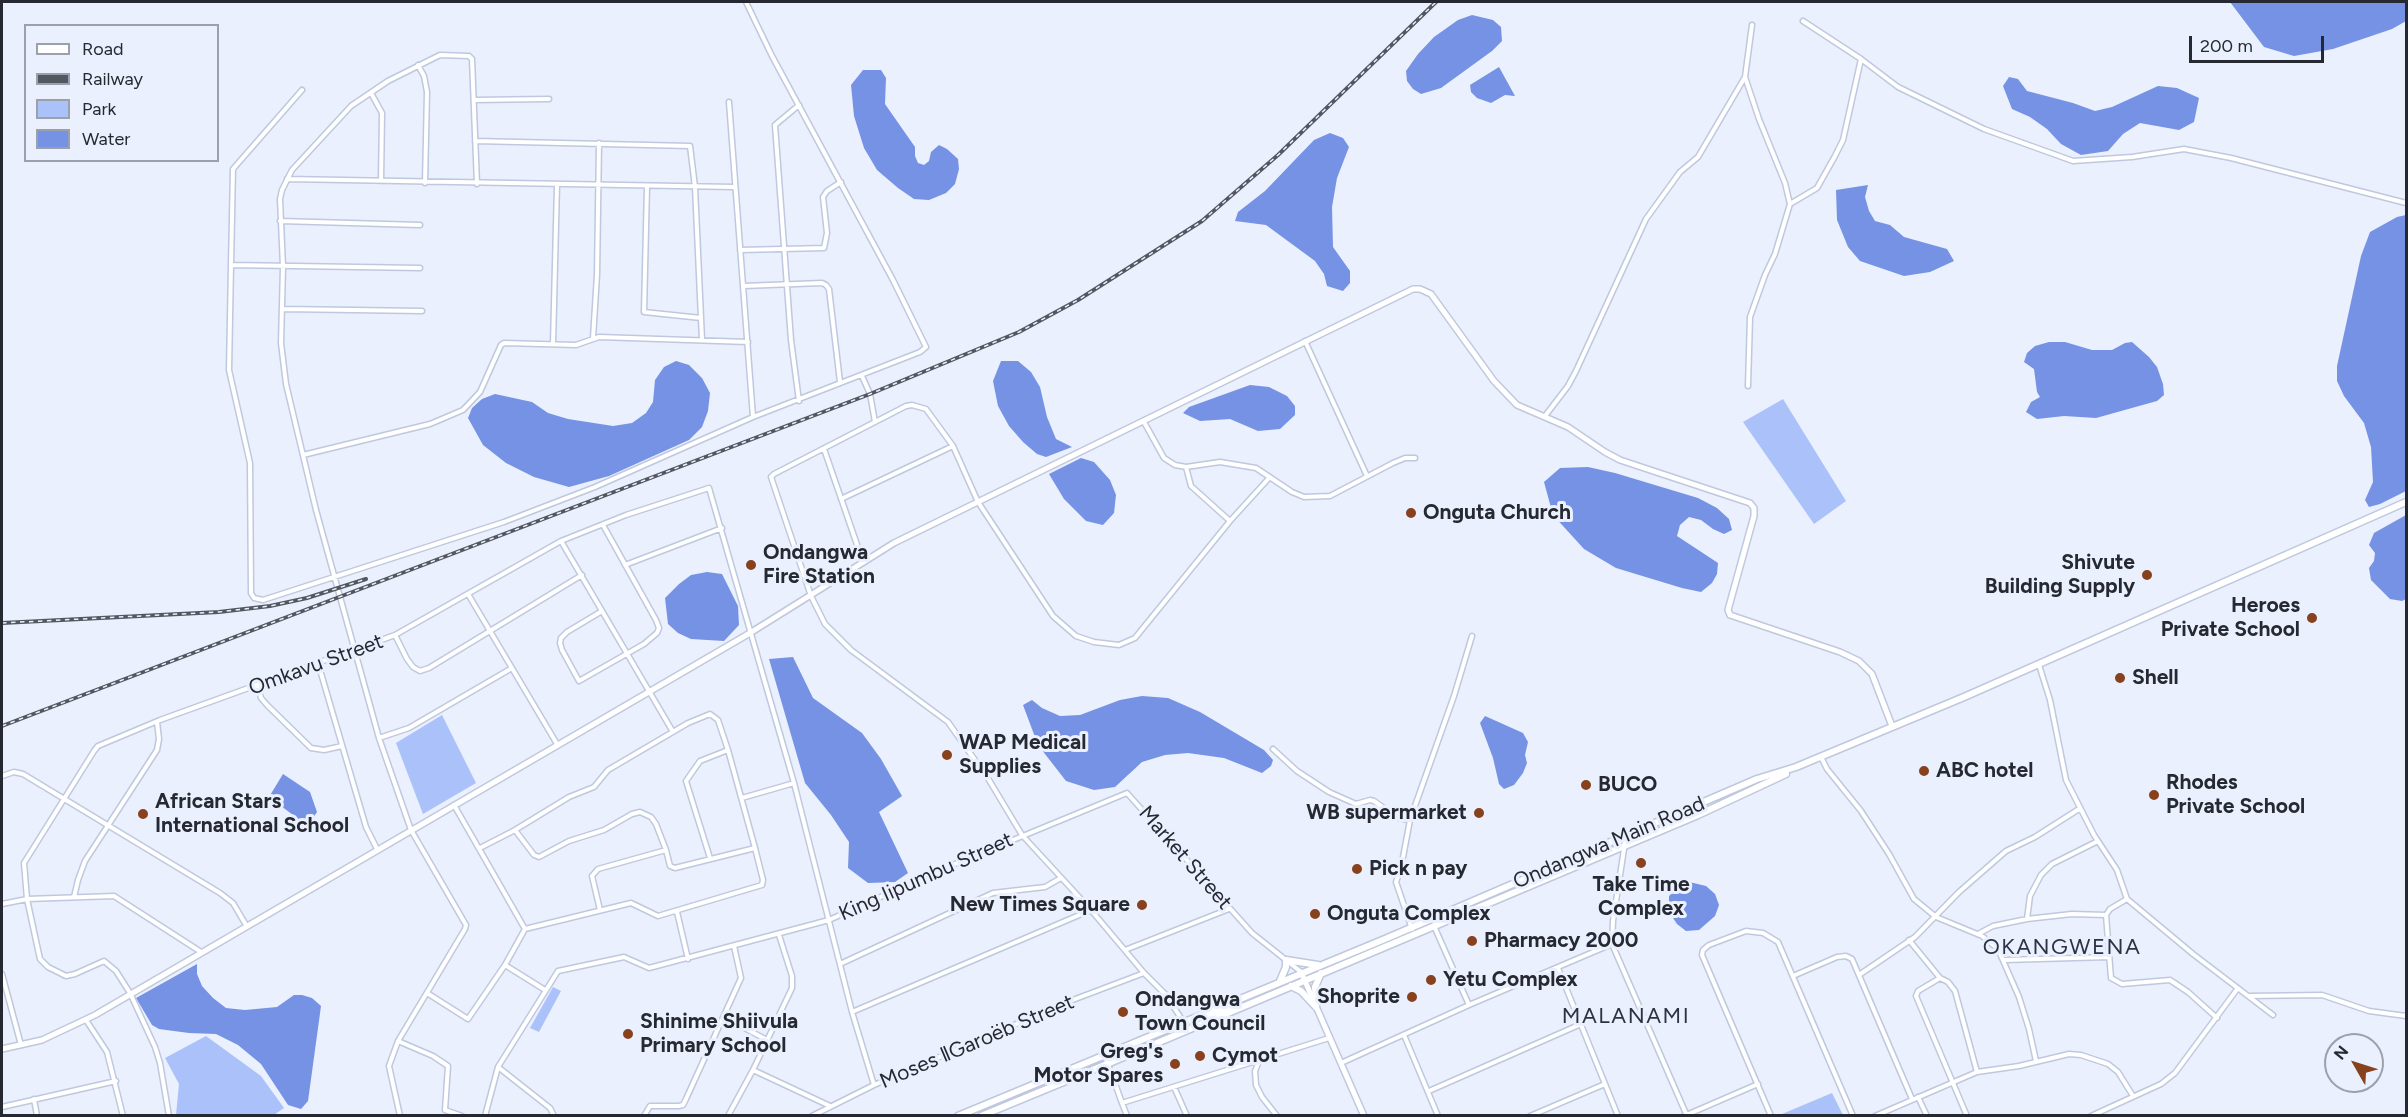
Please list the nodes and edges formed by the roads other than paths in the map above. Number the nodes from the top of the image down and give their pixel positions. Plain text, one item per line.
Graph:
1 (746, 2) edge
2 (1803, 21) dead end
3 (1752, 25) dead end
4 (1861, 59) junction
5 (418, 65) junction
6 (1745, 77) junction
7 (302, 90) dead end
8 (371, 93) junction
9 (549, 99) dead end
10 (474, 100) junction
11 (729, 102) dead end
12 (799, 105) junction
13 (475, 141) junction
14 (599, 143) junction
15 (286, 179) junction
16 (381, 181) junction
17 (840, 182) junction
18 (425, 183) junction
19 (477, 183) junction
20 (556, 185) junction
21 (600, 185) junction
22 (647, 186) junction
23 (695, 187) junction
24 (734, 187) junction
25 (2406, 203) edge
26 (1790, 204) junction
27 (280, 221) junction
28 (420, 225) dead end
29 (740, 250) junction
30 (784, 250) junction
31 (231, 265) junction
32 (283, 267) junction
33 (420, 268) dead end
34 (787, 285) junction
35 (743, 286) junction
36 (283, 309) junction
37 (422, 311) dead end
38 (701, 318) junction
39 (592, 338) junction
40 (702, 340) junction
41 (1305, 341) junction
42 (748, 342) junction
43 (553, 344) junction
44 (862, 376) junction
45 (840, 382) junction
46 (1748, 387) dead end
47 (799, 401) junction
48 (753, 417) junction
49 (1544, 417) junction
50 (875, 422) junction
51 (1144, 422) junction
52 (953, 446) junction
53 (824, 448) junction
54 (303, 455) junction
55 (1415, 458) dead end
56 (1186, 467) junction
57 (1367, 476) junction
58 (1270, 477) junction
59 (841, 499) junction
60 (978, 502) junction
61 (2406, 502) edge
62 (1230, 521) junction
63 (603, 525) junction
64 (722, 528) junction
65 (561, 541) junction
66 (863, 562) junction
67 (625, 565) junction
68 (582, 575) junction
69 (334, 576) junction
70 (468, 594) junction
71 (811, 596) junction
72 (602, 612) junction
73 (489, 631) junction
74 (750, 633) junction
75 (395, 635) junction
76 (1472, 636) dead end
77 (355, 650) junction
78 (626, 654) junction
79 (318, 663) junction
80 (2038, 663) junction
81 (512, 668) junction
82 (258, 686) junction
83 (648, 692) junction
84 (157, 722) junction
85 (1892, 726) junction
86 (673, 732) junction
87 (379, 738) junction
88 (557, 744) junction
89 (342, 746) junction
90 (1274, 749) dead end
91 (728, 750) junction
92 (1820, 757) junction
93 (1796, 767) junction
94 (2, 776) edge
95 (794, 783) junction
96 (742, 798) junction
97 (64, 799) junction
98 (454, 805) junction
99 (2079, 809) junction
100 (1410, 820) junction
101 (107, 825) junction
102 (411, 830) junction
103 (515, 830) junction
104 (1022, 835) junction
105 (1626, 836) junction
106 (2098, 841) junction
107 (1626, 846) junction
108 (480, 848) junction
109 (755, 848) junction
110 (377, 849) junction
111 (666, 850) junction
112 (710, 858) junction
113 (1061, 877) junction
114 (1488, 894) junction
115 (74, 897) junction
116 (27, 899) junction
117 (2127, 899) junction
118 (1492, 902) junction
119 (2, 904) edge
120 (1229, 909) junction
121 (600, 910) junction
122 (1091, 910) junction
123 (676, 912) junction
124 (2106, 915) junction
125 (1936, 917) junction
126 (2027, 919) junction
127 (830, 920) junction
128 (246, 926) junction
129 (1434, 926) junction
130 (525, 929) junction
131 (1413, 931) junction
132 (779, 935) junction
133 (1978, 935) junction
134 (1909, 940) junction
135 (1612, 944) junction
136 (734, 946) junction
137 (1125, 950) junction
138 (201, 952) junction
139 (2109, 957) junction
140 (688, 959) junction
141 (1286, 960) junction
142 (2004, 960) junction
143 (840, 964) junction
144 (505, 965) junction
145 (1318, 965) junction
146 (1558, 968) junction
147 (1301, 972) junction
148 (1143, 973) junction
149 (1321, 973) junction
150 (2, 974) edge
151 (1859, 975) junction
152 (1793, 976) junction
153 (1940, 978) junction
154 (1305, 980) junction
155 (1280, 981) junction
156 (1291, 986) junction
157 (2239, 988) junction
158 (545, 990) junction
159 (130, 993) junction
160 (427, 993) junction
161 (2249, 996) junction
162 (1254, 1002) junction
163 (1469, 1005) junction
164 (1316, 1007) junction
165 (852, 1012) junction
166 (2273, 1015) dead end
167 (2406, 1016) edge
168 (724, 1017) junction
169 (2217, 1018) junction
170 (86, 1020) junction
171 (1182, 1023) junction
172 (1581, 1024) junction
173 (1404, 1035) junction
174 (1329, 1038) junction
175 (767, 1040) junction
176 (398, 1041) junction
177 (21, 1045) junction
178 (2, 1049) edge
179 (1105, 1056) junction
180 (1260, 1059) junction
181 (2036, 1061) junction
182 (1107, 1064) junction
183 (1340, 1064) junction
184 (498, 1067) junction
185 (753, 1070) junction
186 (1977, 1072) junction
187 (116, 1081) junction
188 (1952, 1082) junction
189 (1605, 1084) junction
190 (1758, 1084) junction
191 (874, 1085) junction
192 (1174, 1087) junction
193 (1429, 1091) junction
194 (2133, 1096) junction
195 (1918, 1097) junction
196 (34, 1099) junction
197 (1912, 1099) junction
198 (1122, 1103) junction
199 (830, 1106) junction
200 (2, 1107) edge
201 (1686, 1115) edge
202 (37, 1116) edge
203 (123, 1116) edge
204 (169, 1116) edge
205 (400, 1116) edge
206 (462, 1116) edge
207 (485, 1116) edge
208 (554, 1116) edge
209 (644, 1116) edge
210 (728, 1116) edge
211 (812, 1116) edge
212 (958, 1116) edge
213 (981, 1116) edge
214 (1127, 1116) edge
215 (1187, 1116) edge
216 (1277, 1116) edge
217 (1364, 1116) edge
218 (1438, 1116) edge
219 (1530, 1116) edge
220 (1618, 1116) edge
221 (1771, 1116) edge
222 (1854, 1116) edge
223 (1875, 1116) edge
224 (1928, 1116) edge
225 (1967, 1116) edge
226 (2091, 1116) edge

1 - 12 street
2 - 4 street
3 - 6 street
4 - 25 street
4 - 26 street
5 - 8 street
5 - 10 street
5 - 18 street
6 - 26 street
6 - 49 street
7 - 31 street
8 - 15 street
8 - 16 street
9 - 10 street
10 - 13 street
11 - 24 street
12 - 17 street
12 - 30 street
13 - 14 street
13 - 19 street
14 - 21 street
14 - 23 street
15 - 16 street
15 - 27 street
16 - 18 street
17 - 30 street
17 - 44 street
18 - 19 street
19 - 20 street
20 - 21 street
20 - 43 street
21 - 22 street
21 - 39 street
22 - 23 street
22 - 38 street
23 - 24 street
23 - 38 street
24 - 29 street
26 - 46 street
27 - 28 street
27 - 32 street
29 - 30 street
29 - 35 street
30 - 34 street
31 - 32 street
31 - 69 street
32 - 33 street
32 - 36 street
34 - 35 street
34 - 45 street
34 - 47 street
35 - 42 street
36 - 37 street
36 - 54 street
38 - 40 street
39 - 40 street
39 - 43 street
40 - 42 street
41 - 49 street
41 - 51 street
41 - 57 street
42 - 48 street
43 - 54 street
44 - 45 street
44 - 50 street
45 - 47 street
47 - 48 street
48 - 69 street
49 - 85 street
50 - 52 street
50 - 53 street
51 - 56 street
51 - 60 street
52 - 59 street
52 - 60 street
53 - 59 street
53 - 71 street
54 - 69 street
55 - 57 street
56 - 58 street
56 - 62 street
57 - 58 street
58 - 62 street
59 - 66 street
60 - 62 street
60 - 66 street
61 - 80 main road, Ondangwa Main Road
63 - 64 street, Omkavu Street
63 - 65 street, Omkavu Street
63 - 67 street
64 - 67 street
64 - 74 street, Omkavu Street
65 - 68 street
65 - 70 street, Omkavu Street
66 - 71 street
67 - 78 street
68 - 72 street
68 - 73 street
69 - 77 street
70 - 73 street
70 - 75 street, Omkavu Street
71 - 74 street
71 - 104 street
72 - 78 street
72 - 78 street
73 - 75 street
73 - 81 street
74 - 83 street
74 - 95 street, Omkavu Street
75 - 77 street, Omkavu Street
76 - 100 street
77 - 79 street, Omkavu Street
77 - 87 street
78 - 83 street
79 - 82 street, Omkavu Street
79 - 89 street
80 - 85 main road, Ondangwa Main Road
80 - 99 street
81 - 87 street
81 - 88 street
82 - 84 street, Omkavu Street
82 - 89 street
83 - 86 street
83 - 88 street
84 - 97 street, Omkavu Street
84 - 101 street
85 - 92 main road, Ondangwa Main Road
86 - 91 street
86 - 103 street
87 - 102 street
88 - 98 street
89 - 110 street
90 - 100 street
91 - 96 street
91 - 112 street
92 - 93 main road, Ondangwa Main Road
92 - 125 street
93 - 105 main road, Ondangwa Main Road
93 - 107 main road, Ondangwa Main Road
94 - 97 street
95 - 96 street
95 - 127 street, Omkavu Street
96 - 109 street
97 - 101 street
97 - 116 street, Omkavu Street
98 - 102 street
98 - 108 street
99 - 106 street
99 - 125 street
100 - 131 street
101 - 115 street
101 - 128 street
102 - 110 street
102 - 160 street
103 - 108 street
103 - 111 street
104 - 113 street
104 - 120 street, Market Street
104 - 127 street, King Iipumbu Street
105 - 107 street
105 - 114 main road, Ondangwa Main Road
106 - 117 street
106 - 126 street
107 - 118 main road, Ondangwa Main Road
107 - 135 street
108 - 130 street
109 - 112 street
109 - 123 street
110 - 128 street
111 - 112 street
111 - 121 street
113 - 122 street
113 - 143 street
114 - 118 main road
114 - 131 main road, Ondangwa Main Road
115 - 116 street
115 - 138 street
116 - 119 street
116 - 159 street, Omkavu Street
117 - 124 street
117 - 157 street
118 - 129 main road, Ondangwa Main Road
120 - 137 street
120 - 141 street, Market Street
121 - 123 street
121 - 130 street
122 - 137 street
122 - 165 street
123 - 140 street
124 - 126 street
124 - 139 street
125 - 133 street
125 - 134 street
126 - 133 street
127 - 132 street, King Iipumbu Street
127 - 143 street, Omkavu Street
128 - 138 street
129 - 131 main road, Ondangwa Main Road
129 - 163 street
130 - 144 street
131 - 145 main road, Ondangwa Main Road
131 - 149 main road, Ondangwa Main Road
132 - 136 street, King Iipumbu Street
132 - 175 street
133 - 142 street
134 - 151 street
134 - 153 street
135 - 146 street
135 - 201 street
136 - 140 street, King Iipumbu Street
136 - 168 street
137 - 148 street
138 - 159 street
139 - 142 street
139 - 169 street
140 - 158 street, King Iipumbu Street
141 - 145 main road
141 - 147 street, Market Street
141 - 155 main road
142 - 181 street
143 - 165 street, Omkavu Street
144 - 158 street
144 - 160 street
145 - 147 main road, Ondangwa Main Road
146 - 163 street
146 - 172 street
147 - 154 street
147 - 155 main road, Ondangwa Main Road
148 - 171 street
148 - 191 street, Moses ǁGaroëb Street
149 - 154 main road, Ondangwa Main Road
149 - 164 main road
150 - 177 street
151 - 152 street
151 - 197 street
152 - 190 street
152 - 222 street
153 - 186 street
153 - 188 street
154 - 156 main road, Ondangwa Main Road
154 - 164 street
155 - 171 main road, Ondangwa Main Road
156 - 162 main road, Ondangwa Main Road
156 - 164 main road
157 - 161 street
157 - 169 street
158 - 184 street, King Iipumbu Street
159 - 170 street
159 - 204 street
160 - 176 street
161 - 166 street
161 - 167 street
162 - 171 street
162 - 182 main road, Ondangwa Main Road
163 - 173 street
164 - 174 street
165 - 191 street, Omkavu Street
168 - 175 street
168 - 209 street
169 - 194 street
170 - 177 street
170 - 187 street
171 - 179 main road, Ondangwa Main Road
172 - 189 street
172 - 193 street
173 - 183 street
173 - 193 street
174 - 180 street
174 - 183 street
175 - 185 street
176 - 205 street
176 - 206 street
177 - 178 street
179 - 182 street
179 - 212 main road, Ondangwa Main Road
180 - 192 street
180 - 216 street
181 - 186 street
181 - 194 street
182 - 198 street
182 - 213 main road, Ondangwa Main Road
183 - 217 street
184 - 207 street, King Iipumbu Street
184 - 208 street
185 - 199 street
185 - 210 street
186 - 188 street
187 - 196 street
187 - 203 street
188 - 195 street
188 - 225 street
189 - 219 street
189 - 220 street
190 - 201 street
190 - 221 street
191 - 199 street, Moses ǁGaroëb Street
192 - 198 street
192 - 215 street
193 - 218 street
194 - 226 street
195 - 197 street
195 - 224 street
196 - 200 street
196 - 202 street
197 - 223 street
198 - 214 street
199 - 211 street, Moses ǁGaroëb Street

